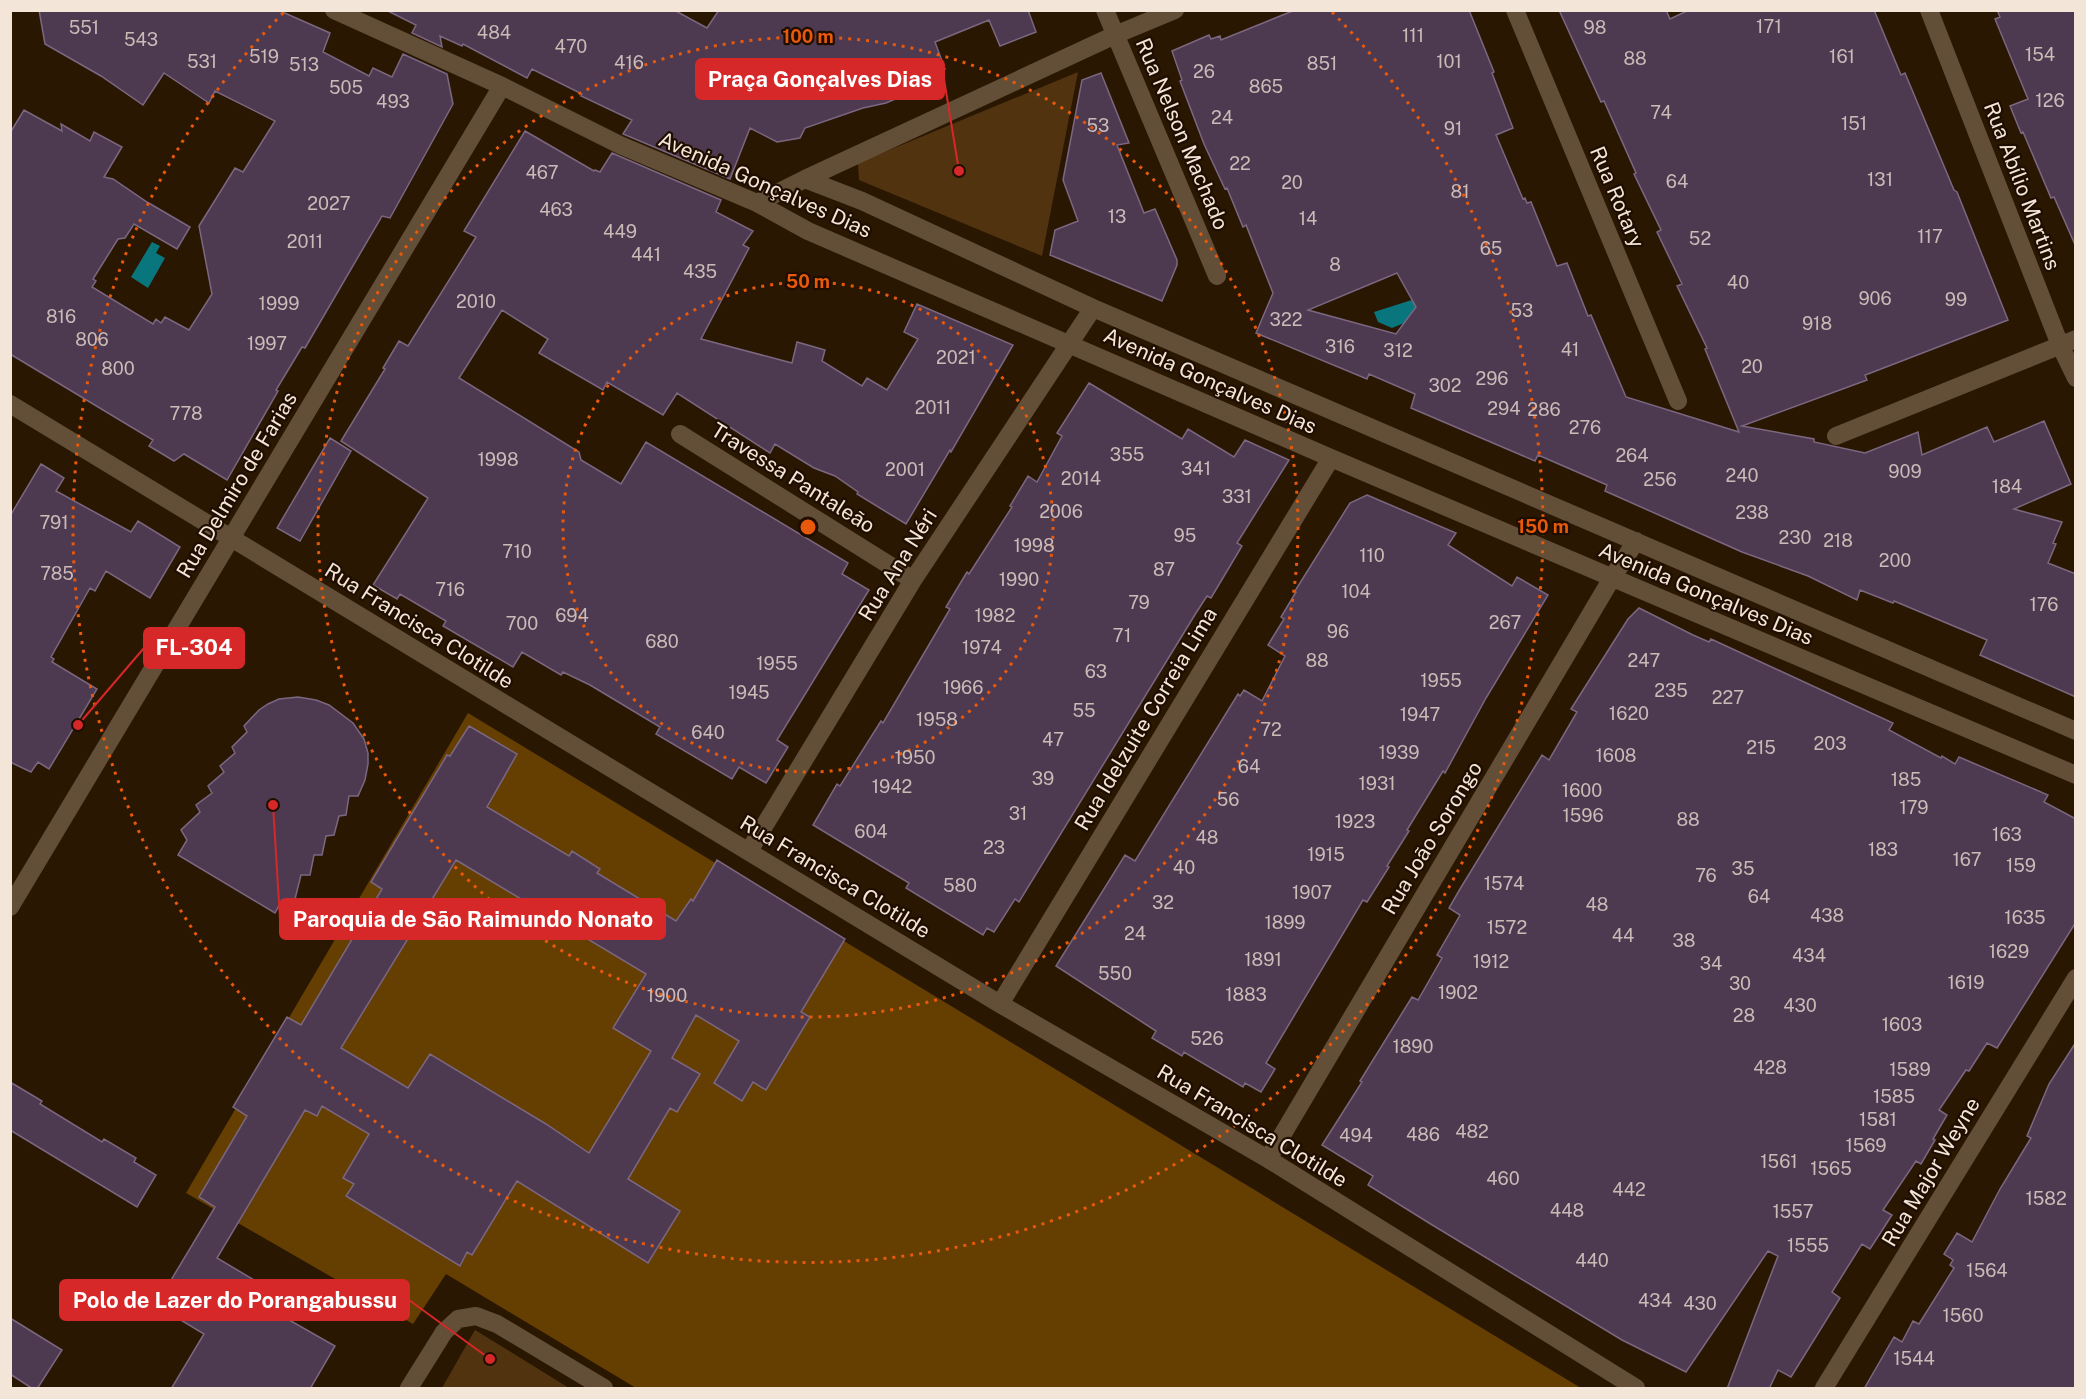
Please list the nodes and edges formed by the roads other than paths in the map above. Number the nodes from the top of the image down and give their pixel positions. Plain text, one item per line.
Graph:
1 (334, 10) edge
2 (1105, 10) edge
3 (1174, 10) edge
4 (1515, 10) edge
5 (1929, 10) edge
6 (1115, 35) junction
7 (502, 86) junction
8 (805, 178) junction
9 (757, 203) junction
10 (1217, 276) dead end
11 (1093, 308) junction
12 (2068, 342) edge
13 (1069, 344) junction
14 (2076, 378) edge
15 (1678, 401) dead end
16 (10, 404) edge
17 (680, 434) dead end
18 (1836, 436) dead end
19 (1330, 458) junction
20 (232, 537) junction
21 (1636, 541) junction
22 (1612, 578) junction
23 (913, 580) junction
24 (2076, 731) edge
25 (2076, 775) edge
26 (749, 851) junction
27 (10, 907) edge
28 (2076, 978) edge
29 (1000, 1004) junction
30 (1268, 1159) junction
31 (409, 1389) edge
32 (604, 1389) edge
33 (1636, 1389) edge
34 (1824, 1389) edge

1 - 7 street, Avenida Gonçalves Dias
2 - 6 street, Rua Nelson Machado
3 - 6 street
4 - 15 street, Rua Rotary
5 - 12 street, Rua Abílio Martins
6 - 8 street
6 - 10 street, Rua Nelson Machado
7 - 9 street, Avenida Gonçalves Dias
7 - 20 street, Rua Delmiro de Farias
8 - 9 street
8 - 11 street, Avenida Gonçalves Dias
9 - 13 street, Avenida Gonçalves Dias
11 - 13 street, Rua Ana Néri
11 - 21 street, Avenida Gonçalves Dias
12 - 14 street, Rua Abílio Martins
12 - 18 street
13 - 19 street, Avenida Gonçalves Dias
13 - 23 street, Rua Ana Néri
16 - 20 street, Rua Francisca Clotilde
17 - 23 street, Travessa Pantaleão
19 - 22 street, Avenida Gonçalves Dias
19 - 29 street, Rua Idelzuite Correia Lima
20 - 26 street, Rua Francisca Clotilde
20 - 27 street, Rua Delmiro de Farias
21 - 22 street, Rua João Sorongo
21 - 24 street, Avenida Gonçalves Dias
22 - 25 street, Avenida Gonçalves Dias
22 - 30 street, Rua João Sorongo
23 - 26 street, Rua Ana Néri
26 - 29 street, Rua Francisca Clotilde
28 - 34 street, Rua Major Weyne
29 - 30 street, Rua Francisca Clotilde
30 - 33 street, Rua Francisca Clotilde
31 - 32 street

